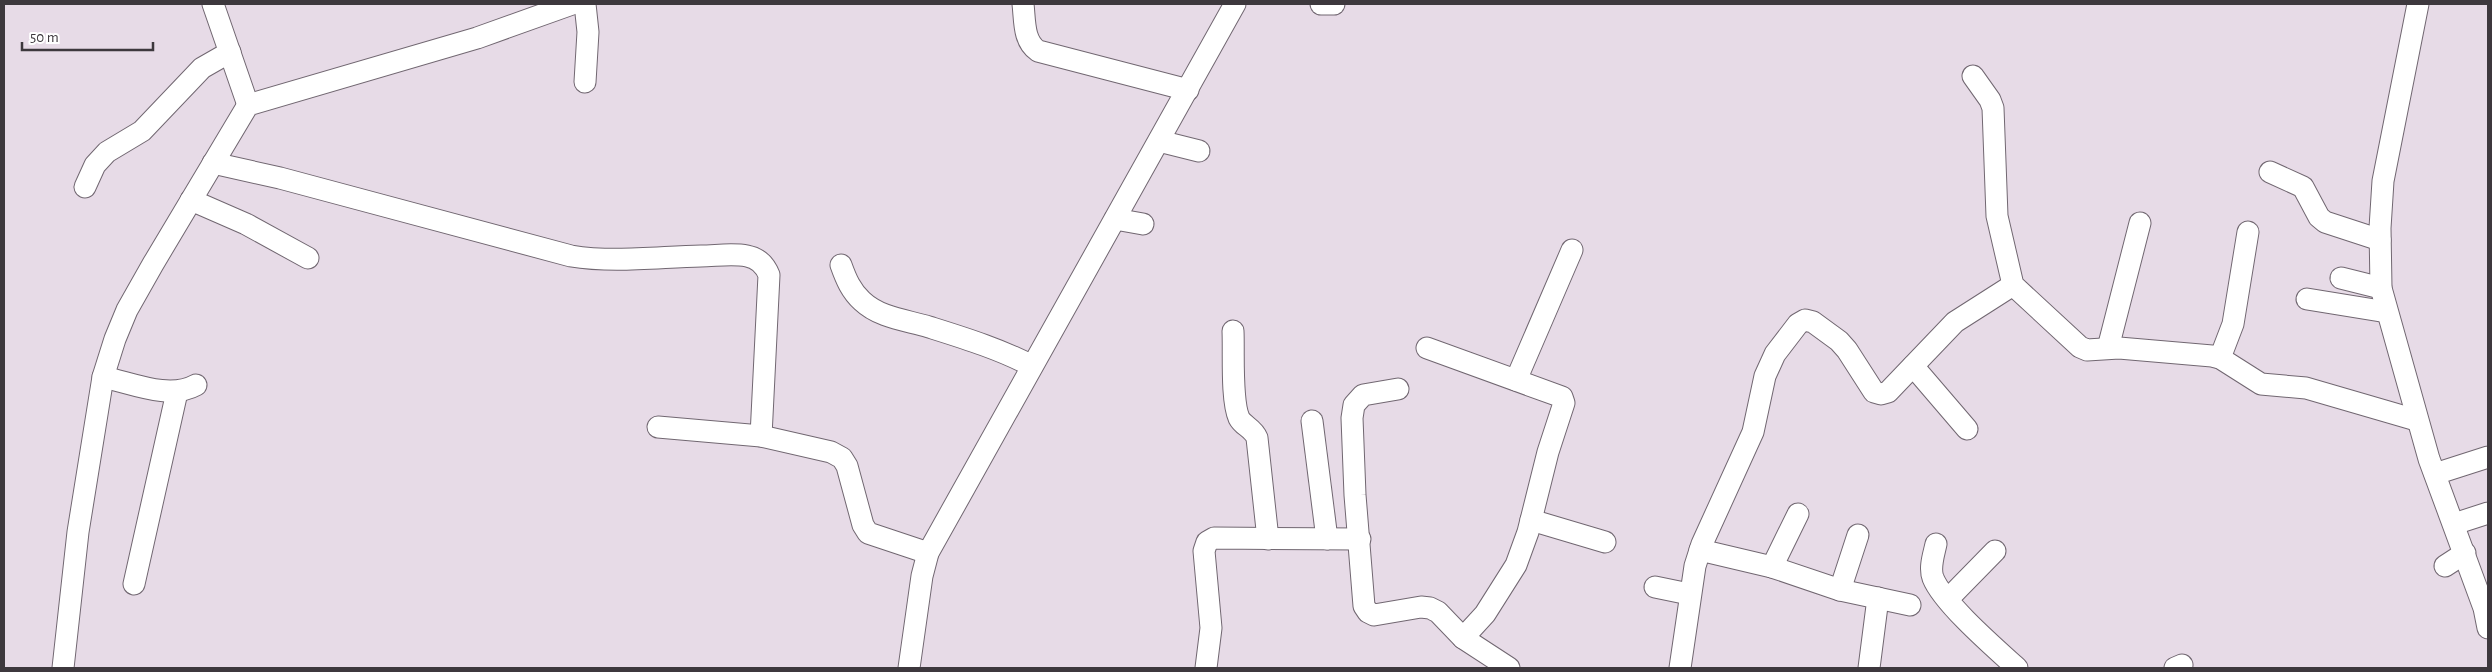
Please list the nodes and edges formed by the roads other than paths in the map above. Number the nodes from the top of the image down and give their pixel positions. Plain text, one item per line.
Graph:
1 (213, 4) edge
2 (572, 4) edge
3 (585, 4) edge
4 (1023, 4) edge
5 (1235, 4) edge
6 (1321, 4) edge
7 (1334, 4) edge
8 (2418, 4) edge
9 (230, 52) junction
10 (1973, 76) dead end
11 (585, 82) dead end
12 (1188, 90) junction
13 (248, 105) junction
14 (1159, 141) junction
15 (1199, 151) dead end
16 (213, 163) junction
17 (2270, 172) dead end
18 (85, 187) dead end
19 (192, 200) junction
20 (1115, 219) junction
21 (2140, 223) dead end
22 (1143, 224) dead end
23 (2248, 232) dead end
24 (2380, 240) junction
25 (1572, 250) dead end
26 (308, 258) dead end
27 (841, 265) dead end
28 (2341, 278) dead end
29 (2014, 285) junction
30 (2381, 288) junction
31 (2306, 298) dead end
32 (2387, 312) junction
33 (1232, 331) dead end
34 (1427, 348) dead end
35 (2108, 348) junction
36 (2220, 358) junction
37 (1032, 366) junction
38 (1913, 366) junction
39 (103, 377) junction
40 (1516, 380) junction
41 (1398, 389) dead end
42 (2416, 420) junction
43 (1312, 422) dead end
44 (658, 427) dead end
45 (1967, 429) dead end
46 (761, 436) junction
47 (2488, 457) edge
48 (2440, 472) junction
49 (1798, 514) dead end
50 (2471, 518) edge
51 (1531, 520) junction
52 (1858, 536) dead end
53 (1268, 538) junction
54 (1327, 539) junction
55 (1360, 539) junction
56 (1605, 542) dead end
57 (1936, 544) dead end
58 (1700, 550) junction
59 (1995, 551) dead end
60 (928, 553) junction
61 (2465, 553) junction
62 (2445, 566) dead end
63 (1772, 567) junction
64 (134, 584) dead end
65 (1656, 587) dead end
66 (1840, 590) junction
67 (1690, 594) junction
68 (1878, 598) junction
69 (1948, 599) junction
70 (1910, 605) dead end
71 (2488, 628) edge
72 (1463, 638) junction
73 (63, 668) edge
74 (909, 668) edge
75 (1206, 668) edge
76 (1509, 668) edge
77 (1680, 668) edge
78 (1869, 668) edge
79 (2017, 668) edge

1 - 9 street
2 - 13 street
3 - 11 street
4 - 12 street
5 - 12 street
6 - 7 street
8 - 24 street
9 - 13 street
9 - 18 street
10 - 29 street
12 - 14 street
13 - 16 street
14 - 15 street
14 - 20 street
16 - 19 street
16 - 46 street
17 - 24 street
19 - 26 street
19 - 39 street
20 - 22 street
20 - 37 street
21 - 35 street
23 - 36 street
24 - 30 street
25 - 40 street
27 - 37 street
28 - 30 street
29 - 35 street
29 - 38 street
30 - 32 street
31 - 32 street
32 - 42 street
33 - 53 street
34 - 40 street
35 - 36 street
36 - 42 street
37 - 60 street
38 - 45 street
38 - 58 street
39 - 64 street
39 - 73 street
40 - 51 street
41 - 55 street
42 - 48 street
43 - 54 street
44 - 46 street
46 - 60 street
47 - 48 street
48 - 50 street
49 - 63 street
50 - 61 street
51 - 56 street
51 - 72 street
52 - 66 street
53 - 54 street
53 - 75 street
54 - 55 street
55 - 72 street
57 - 69 street
58 - 63 street
58 - 67 street
59 - 69 street
60 - 74 street
61 - 62 street
61 - 71 street
63 - 66 street
65 - 67 street
66 - 68 street
67 - 77 street
68 - 70 street
68 - 78 street
69 - 79 street
72 - 76 street

